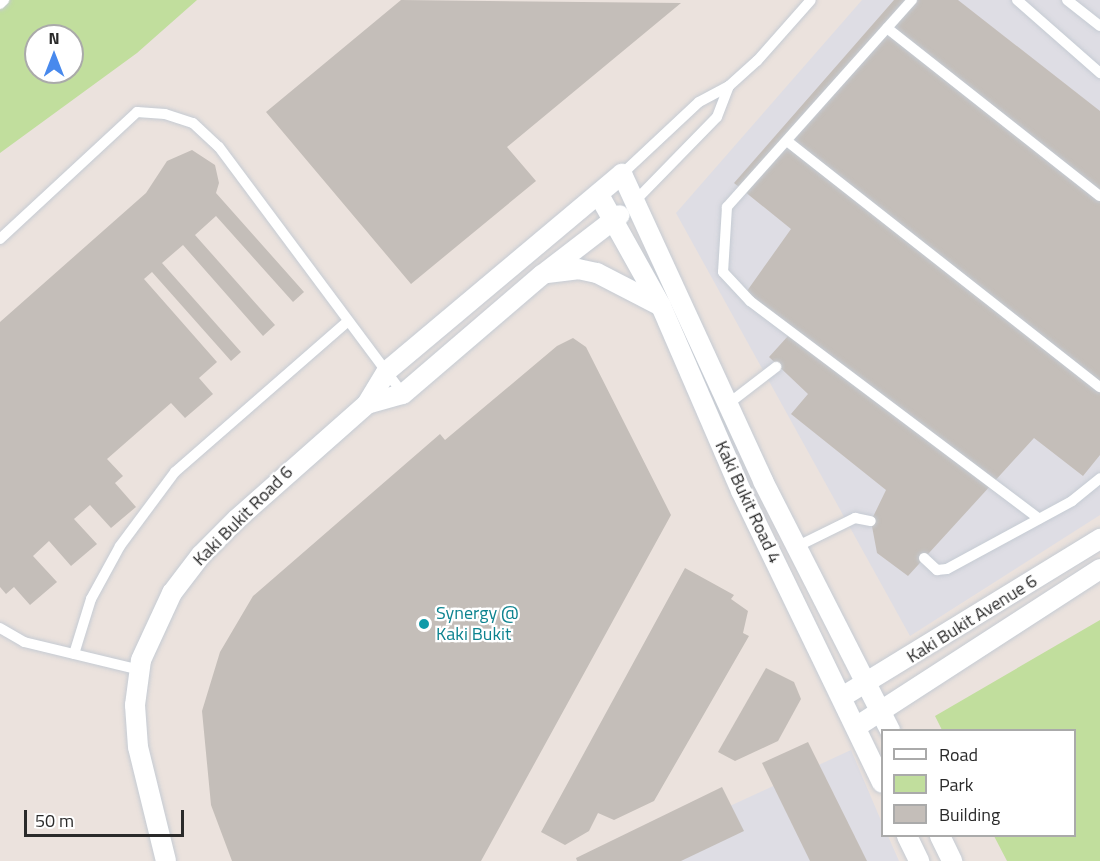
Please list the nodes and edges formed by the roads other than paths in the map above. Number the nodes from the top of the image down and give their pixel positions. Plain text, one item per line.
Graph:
1 (4, 0) edge
2 (811, 0) edge
3 (912, 0) edge
4 (1017, 0) edge
5 (1067, 0) edge
6 (0, 4) edge
7 (1100, 26) edge
8 (887, 28) junction
9 (1100, 73) edge
10 (729, 87) junction
11 (787, 141) junction
12 (622, 174) junction
13 (598, 195) junction
14 (1100, 196) edge
15 (635, 201) junction
16 (612, 223) junction
17 (0, 239) edge
18 (542, 274) junction
19 (662, 306) junction
20 (347, 322) junction
21 (776, 367) dead end
22 (387, 371) junction
23 (1100, 387) edge
24 (403, 394) junction
25 (368, 404) junction
26 (728, 404) junction
27 (1100, 478) edge
28 (1039, 519) junction
29 (872, 521) dead end
30 (1100, 539) edge
31 (798, 546) junction
32 (924, 558) dead end
33 (1100, 569) edge
34 (0, 628) edge
35 (74, 654) junction
36 (140, 670) junction
37 (868, 684) junction
38 (842, 697) junction
39 (881, 711) junction
40 (856, 727) junction
41 (890, 729) edge
42 (881, 781) edge
43 (907, 837) edge
44 (940, 837) edge
45 (951, 860) edge
46 (166, 861) edge
47 (919, 861) edge

1 - 6 lane
2 - 10 lane
3 - 8 lane
4 - 9 lane
5 - 7 lane
8 - 11 lane
8 - 14 lane
10 - 12 lane
10 - 15 lane
11 - 23 lane
11 - 28 lane
12 - 13 street
12 - 15 street, Kaki Bukit Road 4
13 - 16 street, Kaki Bukit Road 4
13 - 22 street, Kaki Bukit Road 6
15 - 16 street
15 - 26 street, Kaki Bukit Road 4
16 - 18 street, Kaki Bukit Road 6
16 - 19 street, Kaki Bukit Road 4
17 - 20 lane
18 - 19 street
18 - 24 street, Kaki Bukit Road 6
19 - 38 street, Kaki Bukit Road 4
20 - 22 lane
20 - 35 lane
21 - 26 lane
22 - 24 lane
22 - 25 street, Kaki Bukit Road 6
24 - 25 street, Kaki Bukit Road 6
25 - 36 street, Kaki Bukit Road 6
26 - 31 street, Kaki Bukit Road 4
27 - 28 lane
28 - 32 lane
29 - 31 lane
30 - 37 street, Kaki Bukit Avenue 6
31 - 37 street, Kaki Bukit Road 4
33 - 39 street, Kaki Bukit Avenue 6
34 - 35 lane
35 - 36 lane
36 - 46 street, Kaki Bukit Road 6
37 - 38 street, Kaki Bukit Avenue 6
37 - 39 street, Kaki Bukit Road 4
38 - 40 street, Kaki Bukit Road 4
39 - 40 street, Kaki Bukit Avenue 6
39 - 41 street, Kaki Bukit Road 4
40 - 42 street, Kaki Bukit Road 4
43 - 47 street
44 - 45 street

